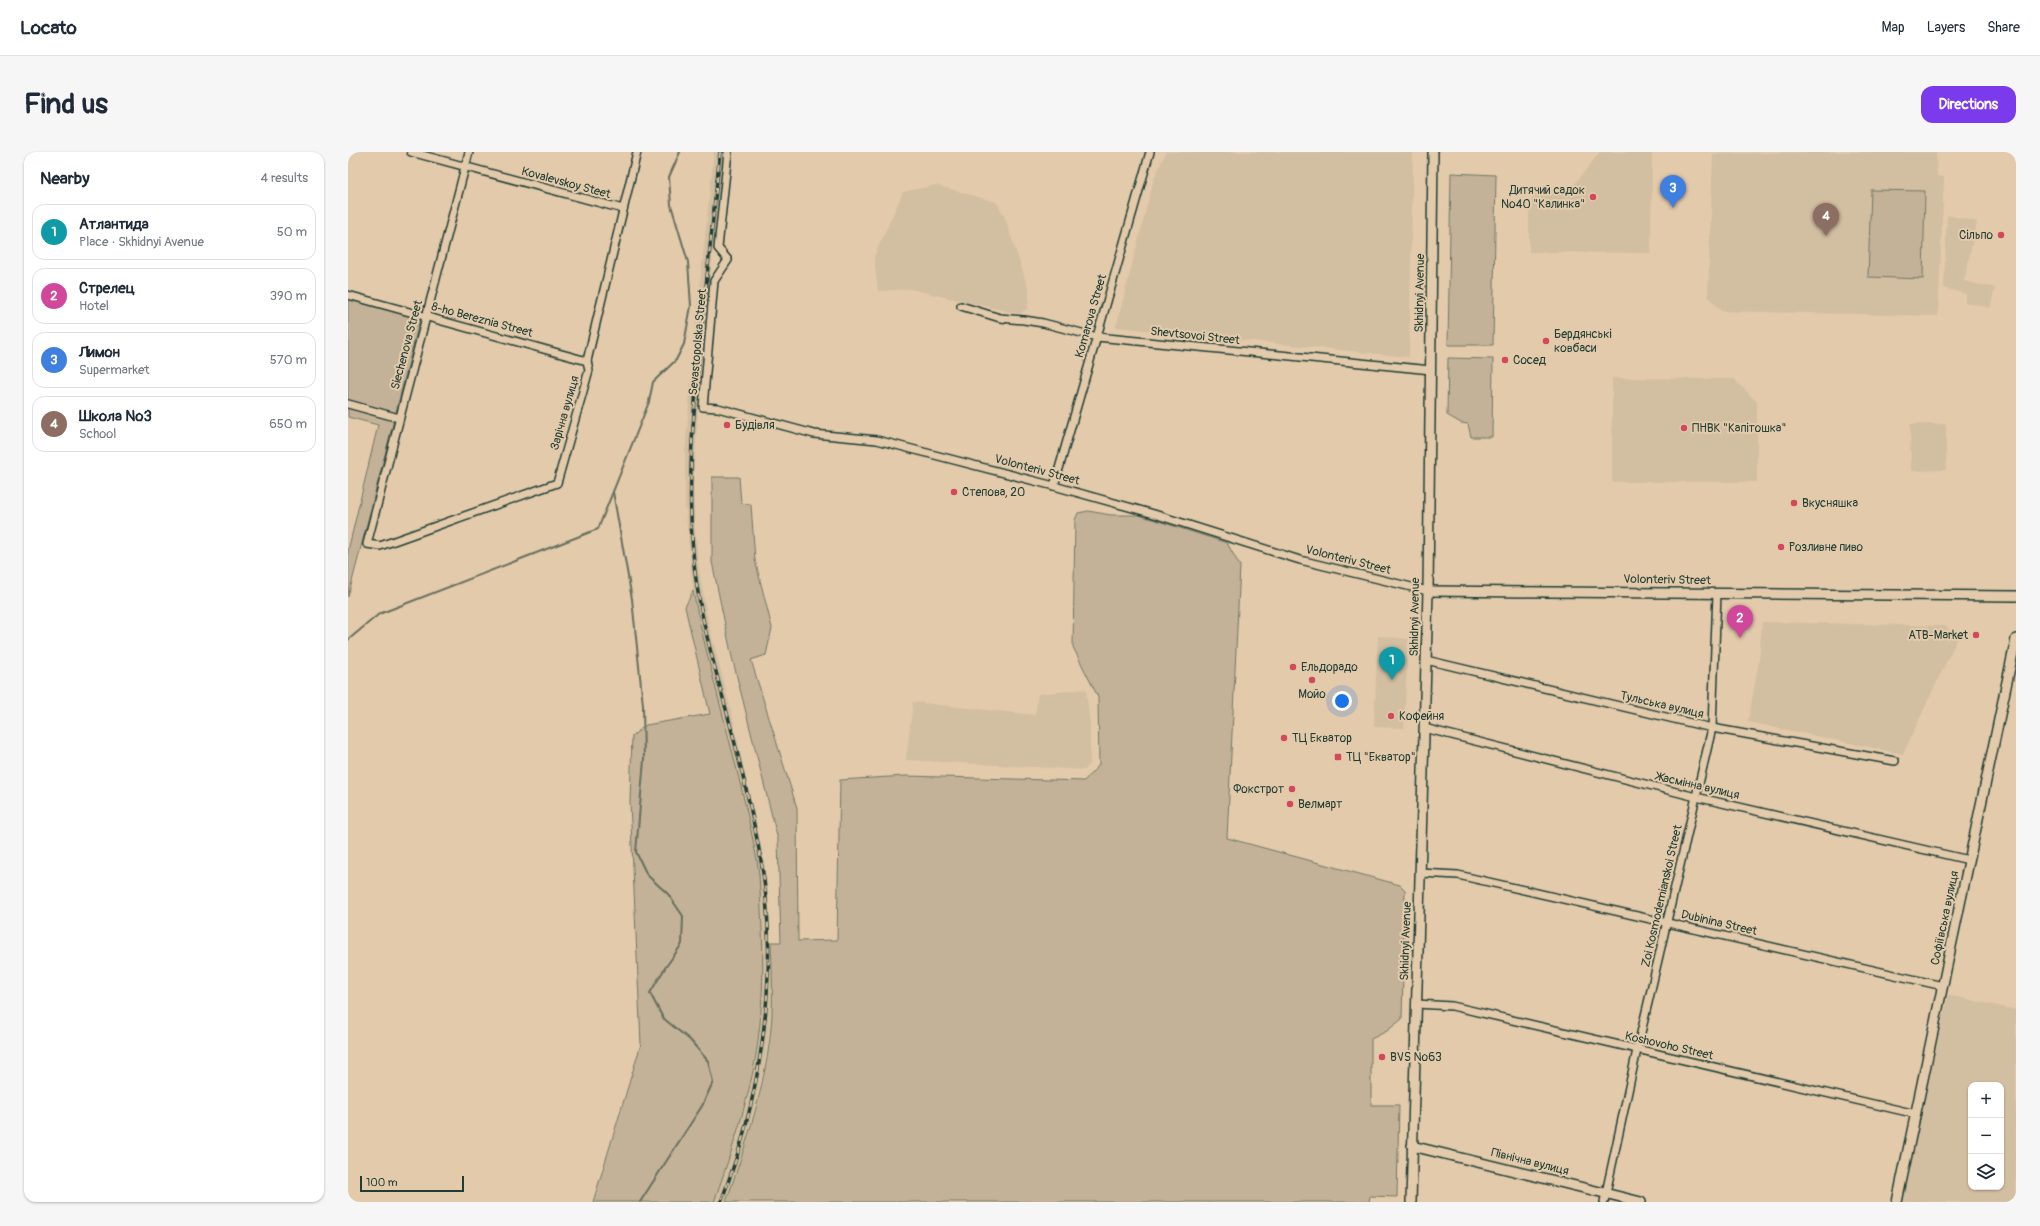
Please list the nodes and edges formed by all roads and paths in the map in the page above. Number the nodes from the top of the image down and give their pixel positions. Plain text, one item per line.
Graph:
1 (411, 152) edge
2 (469, 152) edge
3 (637, 152) edge
4 (728, 152) edge
5 (1150, 152) edge
6 (1433, 152) edge
7 (465, 168) junction
8 (623, 209) junction
9 (348, 295) edge
10 (961, 306) dead end
11 (426, 316) junction
12 (1097, 337) junction
13 (587, 361) junction
14 (1430, 370) junction
15 (348, 404) edge
16 (718, 408) joint
17 (399, 418) junction
18 (1054, 486) junction
19 (367, 544) joint
20 (1428, 591) junction
21 (1717, 593) junction
22 (2016, 596) edge
23 (2016, 639) edge
24 (1426, 660) junction
25 (1424, 728) junction
26 (1712, 728) junction
27 (1895, 761) dead end
28 (1696, 797) junction
29 (1969, 860) junction
30 (1420, 873) junction
31 (1667, 922) junction
32 (1943, 986) junction
33 (1416, 1004) junction
34 (1637, 1050) junction
35 (1916, 1114) junction
36 (1412, 1146) junction
37 (1606, 1198) edge
38 (1411, 1202) edge
39 (1641, 1202) edge
40 (1897, 1202) edge

1 - 7 street, Kovalevskoy Steet
2 - 7 street, Siechenova Street
3 - 8 street, Зарічна вулиця
4 - 16 street, Sevastopolska Street
5 - 12 street, Komarova Street
6 - 14 street, Skhidnyi Avenue
7 - 8 street, Kovalevskoy Steet
7 - 11 street, Siechenova Street
8 - 13 street, Зарічна вулиця
9 - 11 street, 8-ho Bereznia Street
10 - 12 street, Shevtsovoi Street
11 - 13 street, 8-ho Bereznia Street
11 - 17 street, Siechenova Street
12 - 14 street, Shevtsovoi Street
12 - 18 street, Komarova Street
13 - 19 street, Зарічна вулиця
14 - 20 street, Skhidnyi Avenue
15 - 17 street
16 - 18 street, Volonteriv Street
17 - 19 street, Siechenova Street
18 - 20 street, Volonteriv Street
20 - 21 street, Volonteriv Street
20 - 24 street, Skhidnyi Avenue
21 - 22 street, Volonteriv Street
21 - 26 street, Zoi Kosmodemianskoi Street
23 - 29 street, Софіївська вулиця
24 - 25 street, Skhidnyi Avenue
24 - 26 street, Тульська вулиця
25 - 28 street, Жасмінна вулиця
25 - 30 street, Skhidnyi Avenue
26 - 27 street, Тульська вулиця
26 - 28 street, Zoi Kosmodemianskoi Street
28 - 29 street, Жасмінна вулиця
28 - 31 street, Zoi Kosmodemianskoi Street
29 - 32 street, Софіївська вулиця
30 - 31 street, Dubinina Street
30 - 33 street, Skhidnyi Avenue
31 - 32 street, Dubinina Street
31 - 34 street, Zoi Kosmodemianskoi Street
32 - 35 street, Софіївська вулиця
33 - 34 street, Koshovoho Street
33 - 36 street, Skhidnyi Avenue
34 - 35 street, Koshovoho Street
34 - 37 street, Zoi Kosmodemianskoi Street
35 - 40 street, Софіївська вулиця
36 - 37 street, Північна вулиця
36 - 38 street, Skhidnyi Avenue
37 - 39 street, Північна вулиця

